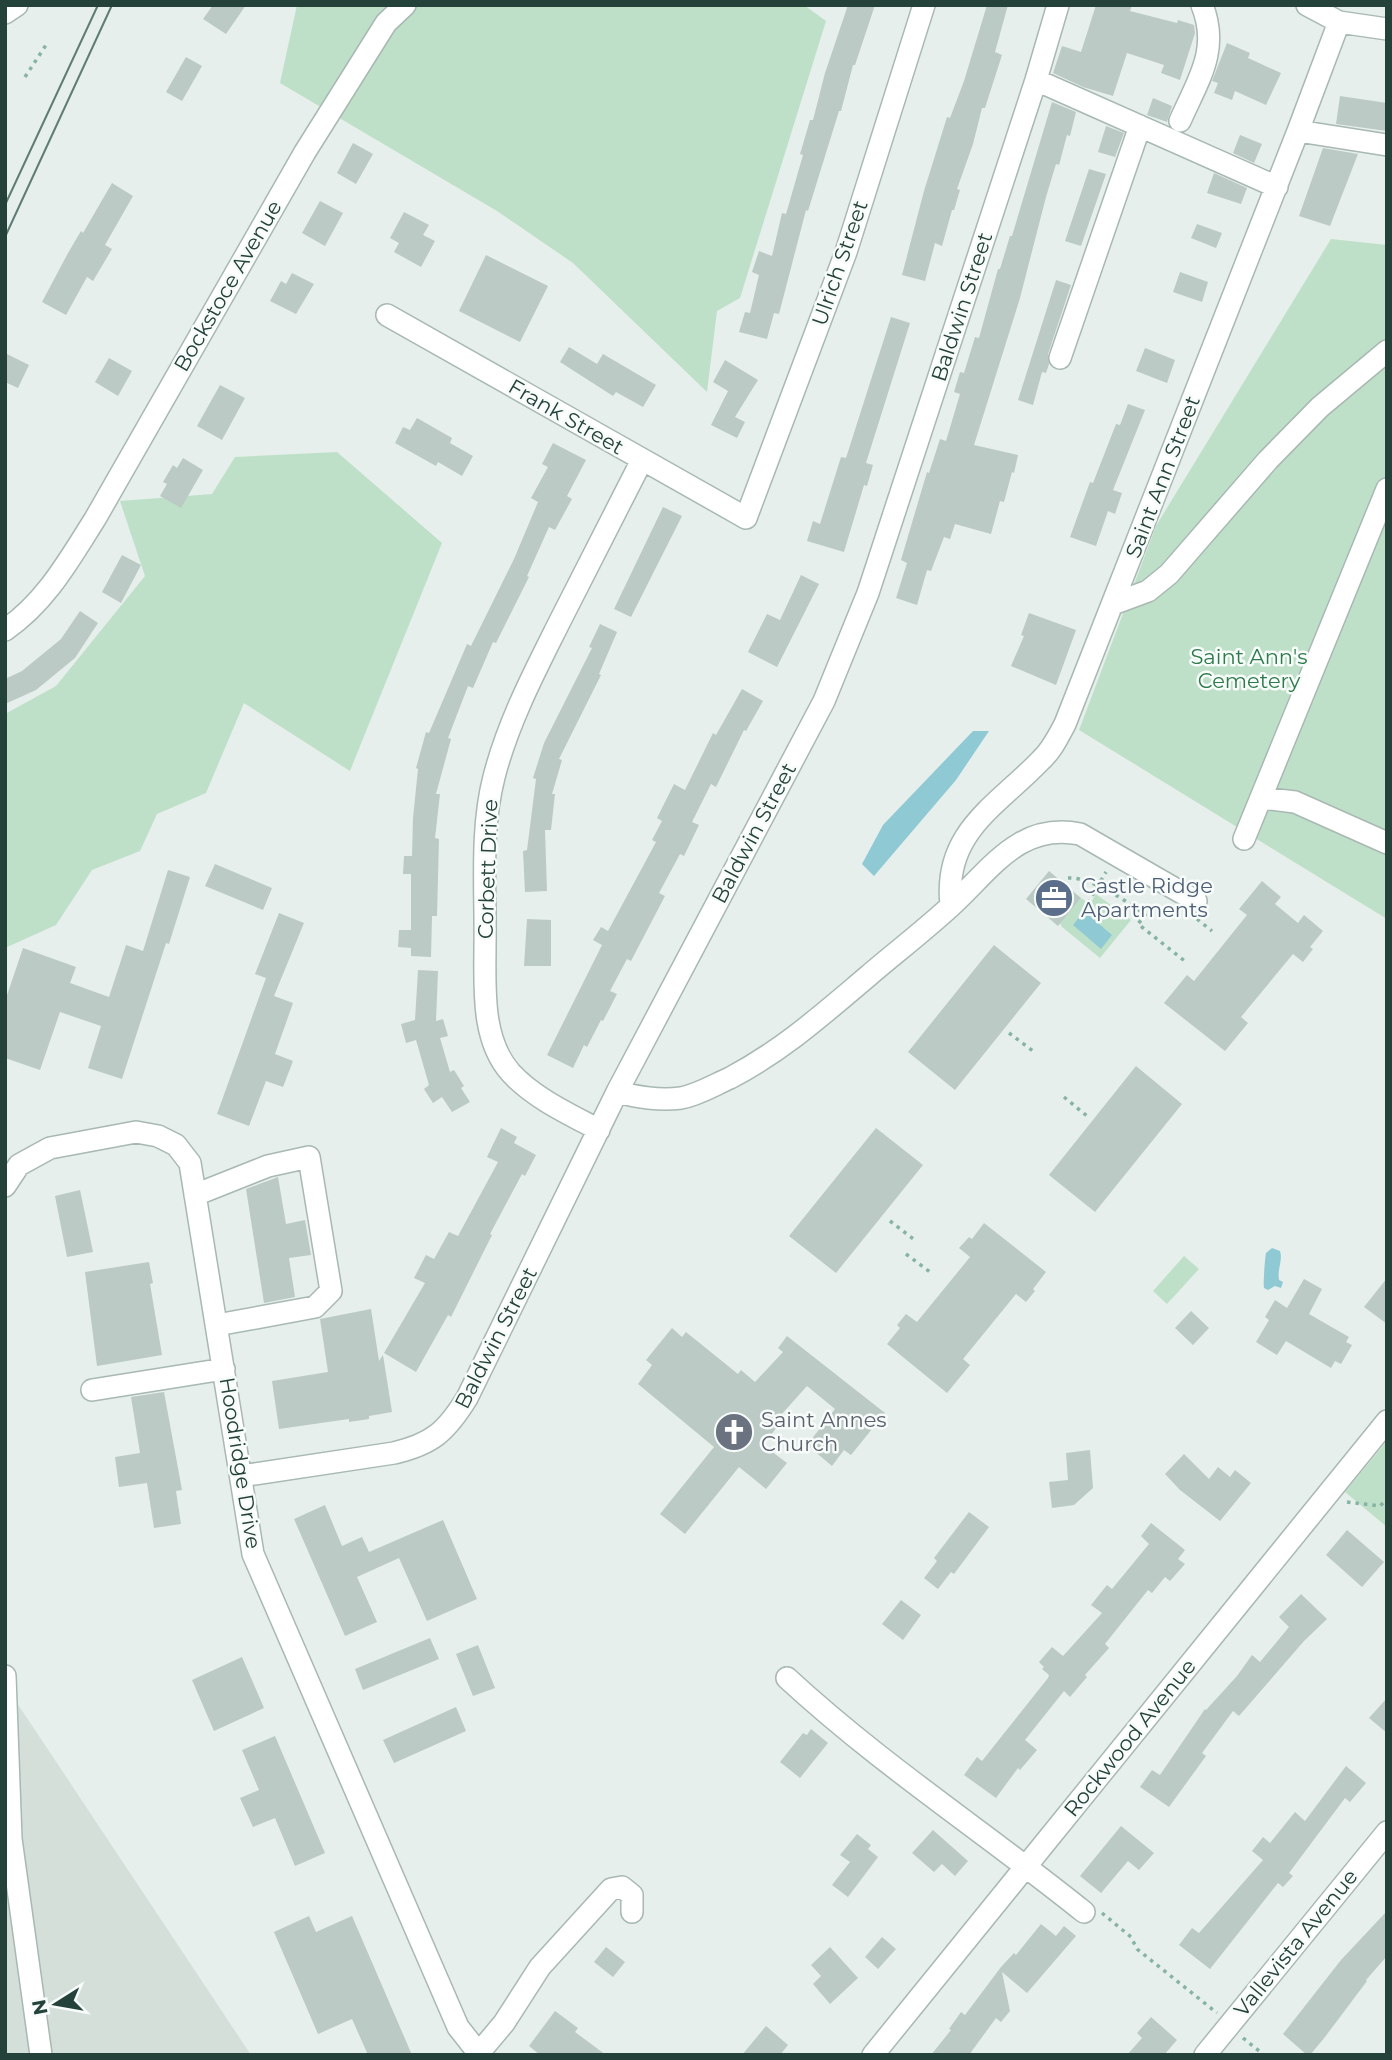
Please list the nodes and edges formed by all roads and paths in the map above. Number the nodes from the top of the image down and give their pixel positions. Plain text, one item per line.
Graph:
1 (17, 5) edge
2 (405, 5) edge
3 (924, 5) edge
4 (1058, 5) edge
5 (1202, 5) edge
6 (1307, 5) edge
7 (5, 13) edge
8 (1339, 22) junction
9 (1387, 29) edge
10 (48, 42) dead end
11 (25, 77) dead end
12 (1036, 80) junction
13 (1180, 121) dead end
14 (1140, 126) junction
15 (1298, 131) junction
16 (1387, 145) edge
17 (1276, 187) junction
18 (387, 315) dead end
19 (1387, 351) edge
20 (1060, 358) dead end
21 (642, 460) junction
22 (1387, 489) edge
23 (746, 518) joint
24 (1377, 541) edge
25 (1113, 604) junction
26 (5, 630) edge
27 (1262, 798) junction
28 (1244, 839) dead end
29 (1387, 843) edge
30 (1111, 863) dead end
31 (1068, 878) dead end
32 (1097, 887) junction
33 (1196, 901) dead end
34 (1088, 903) dead end
35 (951, 905) junction
36 (1186, 962) dead end
37 (1009, 1033) dead end
38 (1033, 1051) dead end
39 (617, 1092) junction
40 (1064, 1097) dead end
41 (1087, 1116) dead end
42 (599, 1130) junction
43 (5, 1186) edge
44 (195, 1195) junction
45 (890, 1221) dead end
46 (916, 1241) dead end
47 (906, 1254) dead end
48 (930, 1272) dead end
49 (217, 1325) junction
50 (224, 1370) junction
51 (92, 1390) dead end
52 (1387, 1420) edge
53 (242, 1476) junction
54 (1387, 1499) edge
55 (1340, 1505) dead end
56 (5, 1676) edge
57 (787, 1678) dead end
58 (6, 1748) edge
59 (1387, 1832) edge
60 (1026, 1865) junction
61 (1090, 1910) joint
62 (632, 1912) dead end
63 (1217, 2014) dead end
64 (1238, 2034) dead end
65 (479, 2054) edge
66 (41, 2055) edge
67 (873, 2055) edge
68 (1205, 2055) edge
69 (1264, 2055) edge

1 - 7 street
2 - 26 street, Bockstoce Avenue
3 - 23 street, Ulrich Street
4 - 12 street, Baldwin Street
5 - 13 street
6 - 8 street
8 - 9 street
8 - 15 street, Saint Ann Street
10 - 11 path
12 - 14 street
12 - 39 street, Baldwin Street
14 - 17 street
14 - 20 street
15 - 16 street
15 - 17 street, Saint Ann Street
17 - 25 street, Saint Ann Street
18 - 21 street, Frank Street
19 - 25 street
21 - 23 street, Frank Street
21 - 42 street, Corbett Drive
22 - 24 street
24 - 27 street
25 - 35 street, Saint Ann Street
27 - 28 street
27 - 29 street
30 - 32 path
31 - 32 path
32 - 34 path
32 - 36 path
33 - 35 street
35 - 39 street
37 - 38 path
39 - 42 street, Baldwin Street
40 - 41 path
42 - 53 street, Baldwin Street
43 - 44 street, Hoodridge Drive
44 - 49 street, Hoodridge Drive
44 - 49 street
45 - 46 path
47 - 48 path
49 - 50 street, Hoodridge Drive
50 - 51 street
50 - 53 street, Hoodridge Drive
52 - 60 street, Rockwood Avenue
53 - 65 street, Hoodridge Drive
54 - 55 path
56 - 58 street
57 - 60 street
58 - 66 street
59 - 68 street, Vallevista Avenue
60 - 61 street
60 - 67 street, Rockwood Avenue
61 - 63 path
62 - 65 street
64 - 69 path

